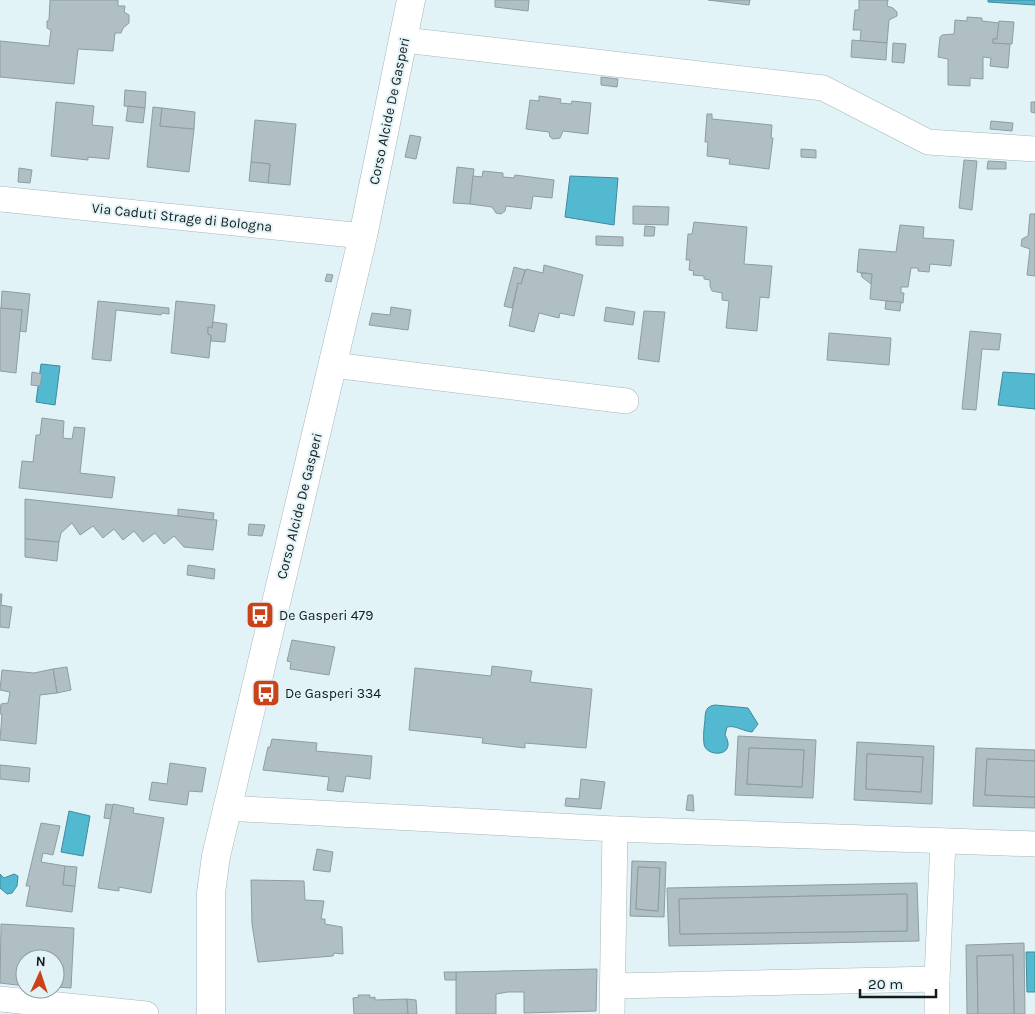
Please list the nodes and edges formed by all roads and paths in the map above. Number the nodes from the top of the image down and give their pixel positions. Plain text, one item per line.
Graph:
1 (411, 0) edge
2 (404, 40) junction
3 (1035, 149) edge
4 (0, 199) edge
5 (363, 236) junction
6 (333, 364) junction
7 (626, 401) dead end
8 (226, 808) junction
9 (615, 828) junction
10 (943, 842) junction
11 (1035, 844) edge
12 (937, 980) junction
13 (613, 986) junction
14 (0, 1000) edge
15 (146, 1014) edge
16 (211, 1014) edge
17 (612, 1014) edge
18 (937, 1014) edge

1 - 2 street, Corso Alcide De Gasperi
2 - 3 street
2 - 5 street, Corso Alcide De Gasperi
4 - 5 street, Via Caduti Strage di Bologna
5 - 6 street, Corso Alcide De Gasperi
6 - 7 street
6 - 8 street, Corso Alcide De Gasperi
8 - 9 street
8 - 16 street, Corso Alcide De Gasperi
9 - 10 street
9 - 13 street
10 - 11 street
10 - 12 street
12 - 13 street
12 - 18 street
13 - 17 street
14 - 15 street

